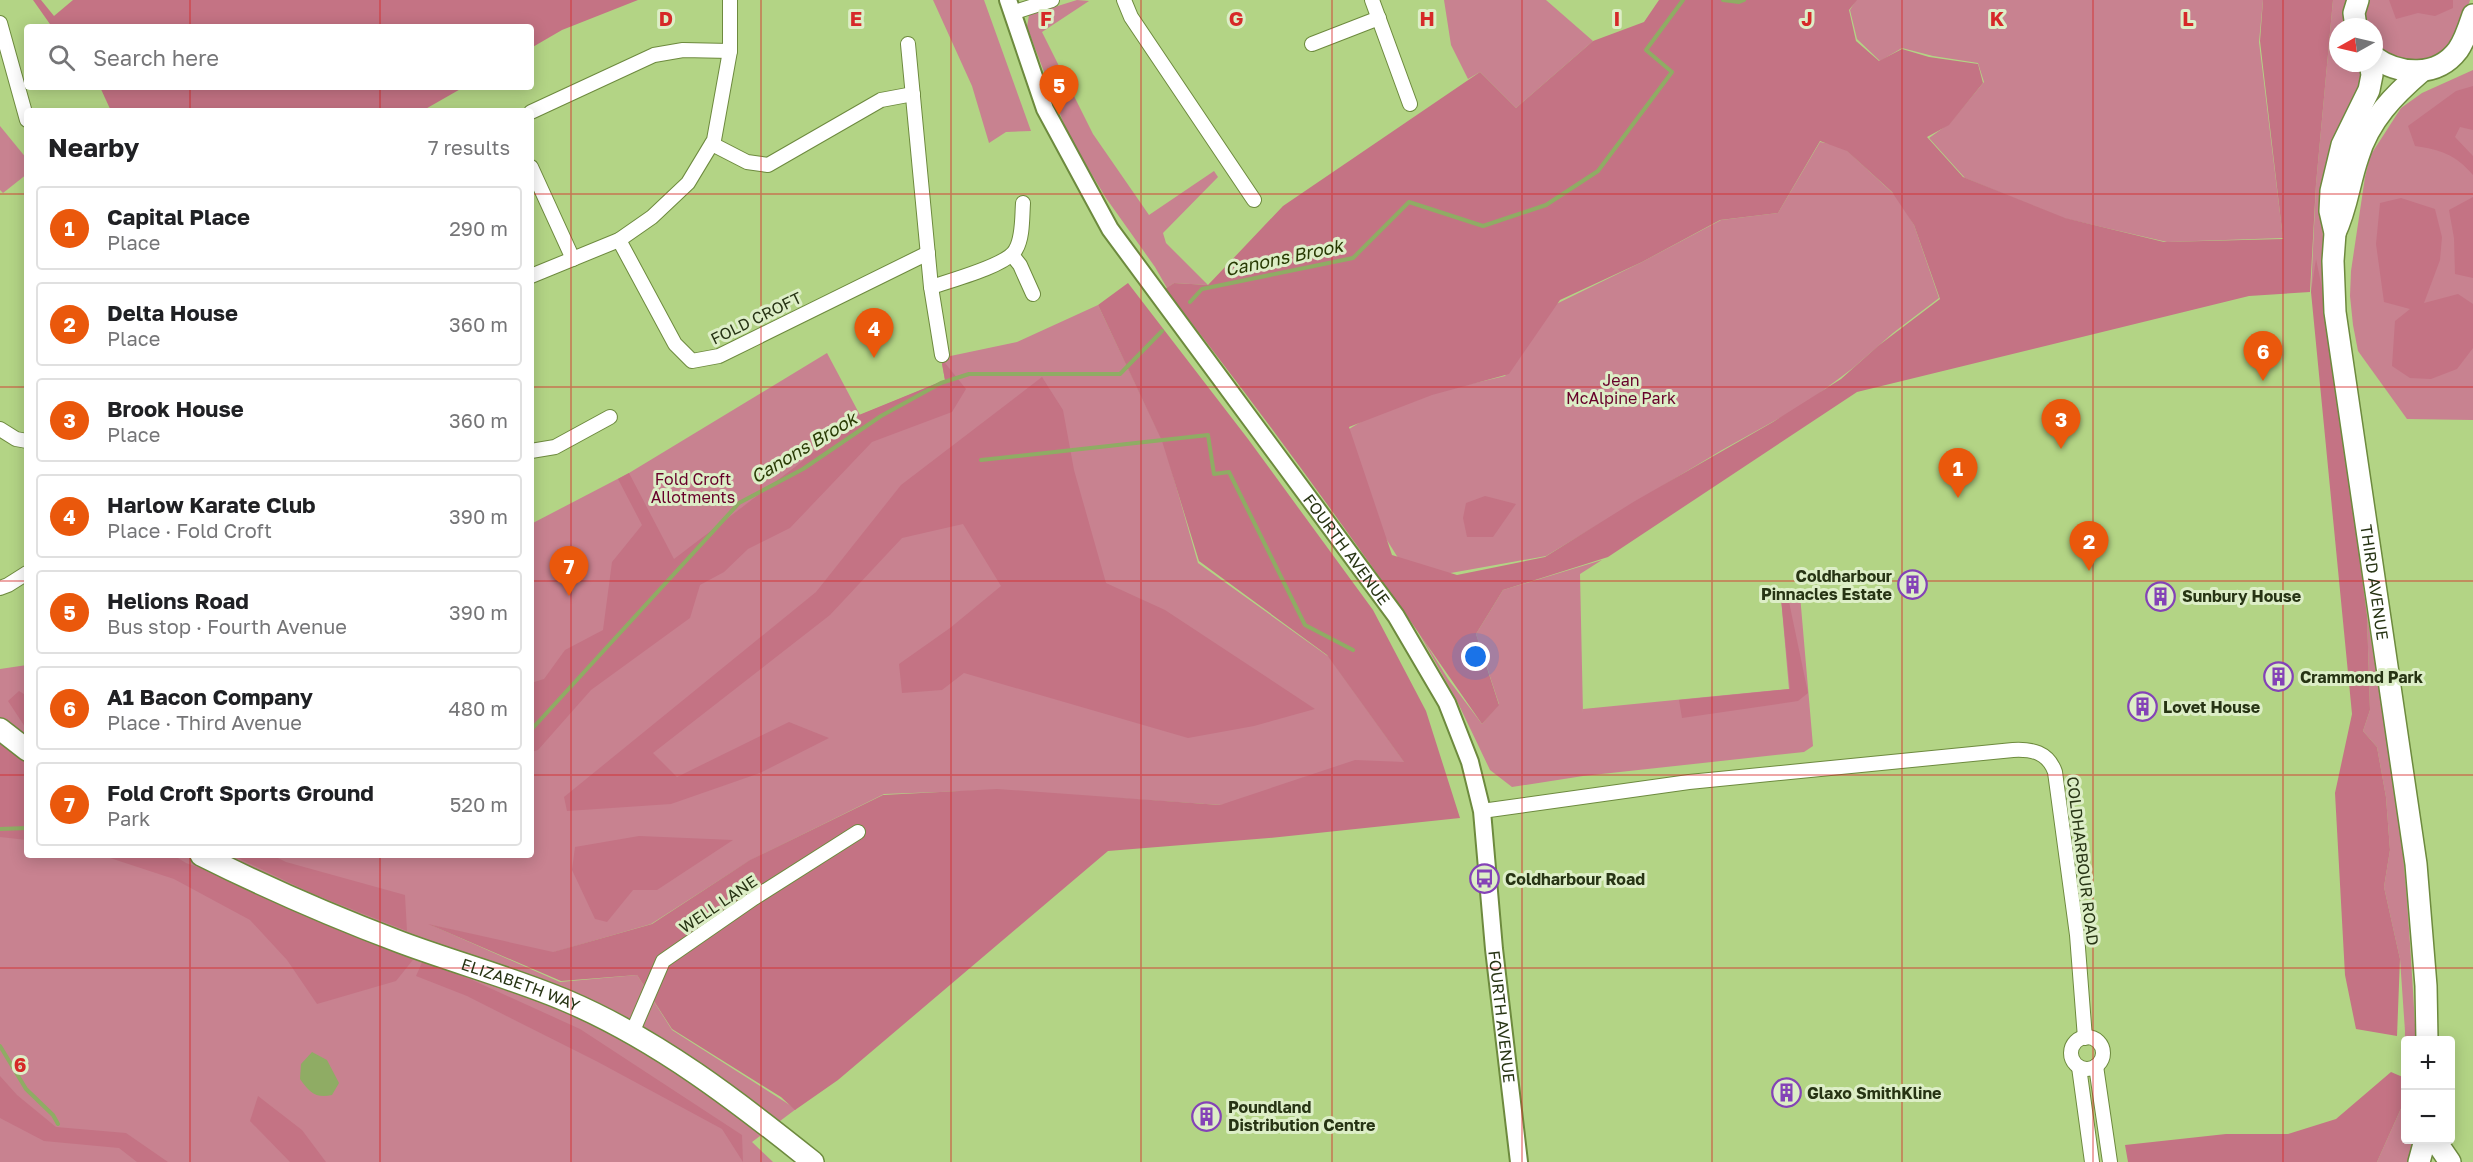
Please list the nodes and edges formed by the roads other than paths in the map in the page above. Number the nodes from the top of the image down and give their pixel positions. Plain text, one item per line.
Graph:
1 (730, 0) edge
2 (1052, 0) edge
3 (1124, 0) edge
4 (1372, 0) edge
5 (2358, 0) edge
6 (1010, 7) edge
7 (2473, 15) edge
8 (1379, 18) junction
9 (2355, 18) edge
10 (0, 23) edge
11 (908, 44) dead end
12 (1312, 44) dead end
13 (730, 51) junction
14 (2463, 52) edge
15 (2383, 64) edge
16 (2422, 71) junction
17 (2372, 72) edge
18 (913, 94) junction
19 (1410, 104) dead end
20 (24, 109) edge
21 (534, 111) edge
22 (712, 144) junction
23 (534, 174) edge
24 (1254, 200) dead end
25 (1023, 203) dead end
26 (2335, 233) junction
27 (620, 240) junction
28 (928, 253) junction
29 (1012, 255) junction
30 (573, 259) junction
31 (534, 275) edge
32 (931, 287) junction
33 (1033, 294) dead end
34 (942, 355) dead end
35 (610, 417) dead end
36 (0, 429) edge
37 (24, 440) edge
38 (534, 450) edge
39 (24, 575) edge
40 (0, 588) edge
41 (0, 729) edge
42 (24, 748) edge
43 (1482, 812) junction
44 (858, 832) dead end
45 (207, 858) edge
46 (632, 1033) junction
47 (2427, 1036) edge
48 (2085, 1038) junction
49 (2096, 1066) junction
50 (2079, 1067) junction
51 (2424, 1144) edge
52 (2438, 1144) edge
53 (813, 1162) edge
54 (1519, 1162) edge
55 (2092, 1162) edge
56 (2110, 1162) edge
57 (2419, 1162) edge
58 (2450, 1162) edge

1 - 13 street
2 - 6 street
3 - 24 street
4 - 8 street
5 - 9 main road
6 - 43 street, FOURTH AVENUE
7 - 14 main road
8 - 12 street
8 - 19 street
10 - 20 street
11 - 18 street
13 - 21 street
13 - 22 street
14 - 16 main road, THIRD AVENUE
15 - 16 main road
16 - 26 main road, THIRD AVENUE
17 - 26 main road, THIRD AVENUE
18 - 22 street
18 - 28 street
22 - 27 street
23 - 30 street
25 - 29 street
26 - 47 main road, THIRD AVENUE
27 - 28 street, FOLD CROFT
27 - 30 street
28 - 32 street
29 - 32 street
29 - 33 street
30 - 31 street
32 - 34 street
35 - 38 street
36 - 37 street
39 - 40 street
41 - 42 main road
43 - 48 street, COLDHARBOUR ROAD
43 - 54 street, FOURTH AVENUE
44 - 46 street, WELL LANE
45 - 46 main road, ELIZABETH WAY
46 - 53 main road, ELIZABETH WAY
48 - 49 street
48 - 50 street
49 - 50 street
49 - 56 street
50 - 55 street
51 - 57 main road
52 - 58 main road

